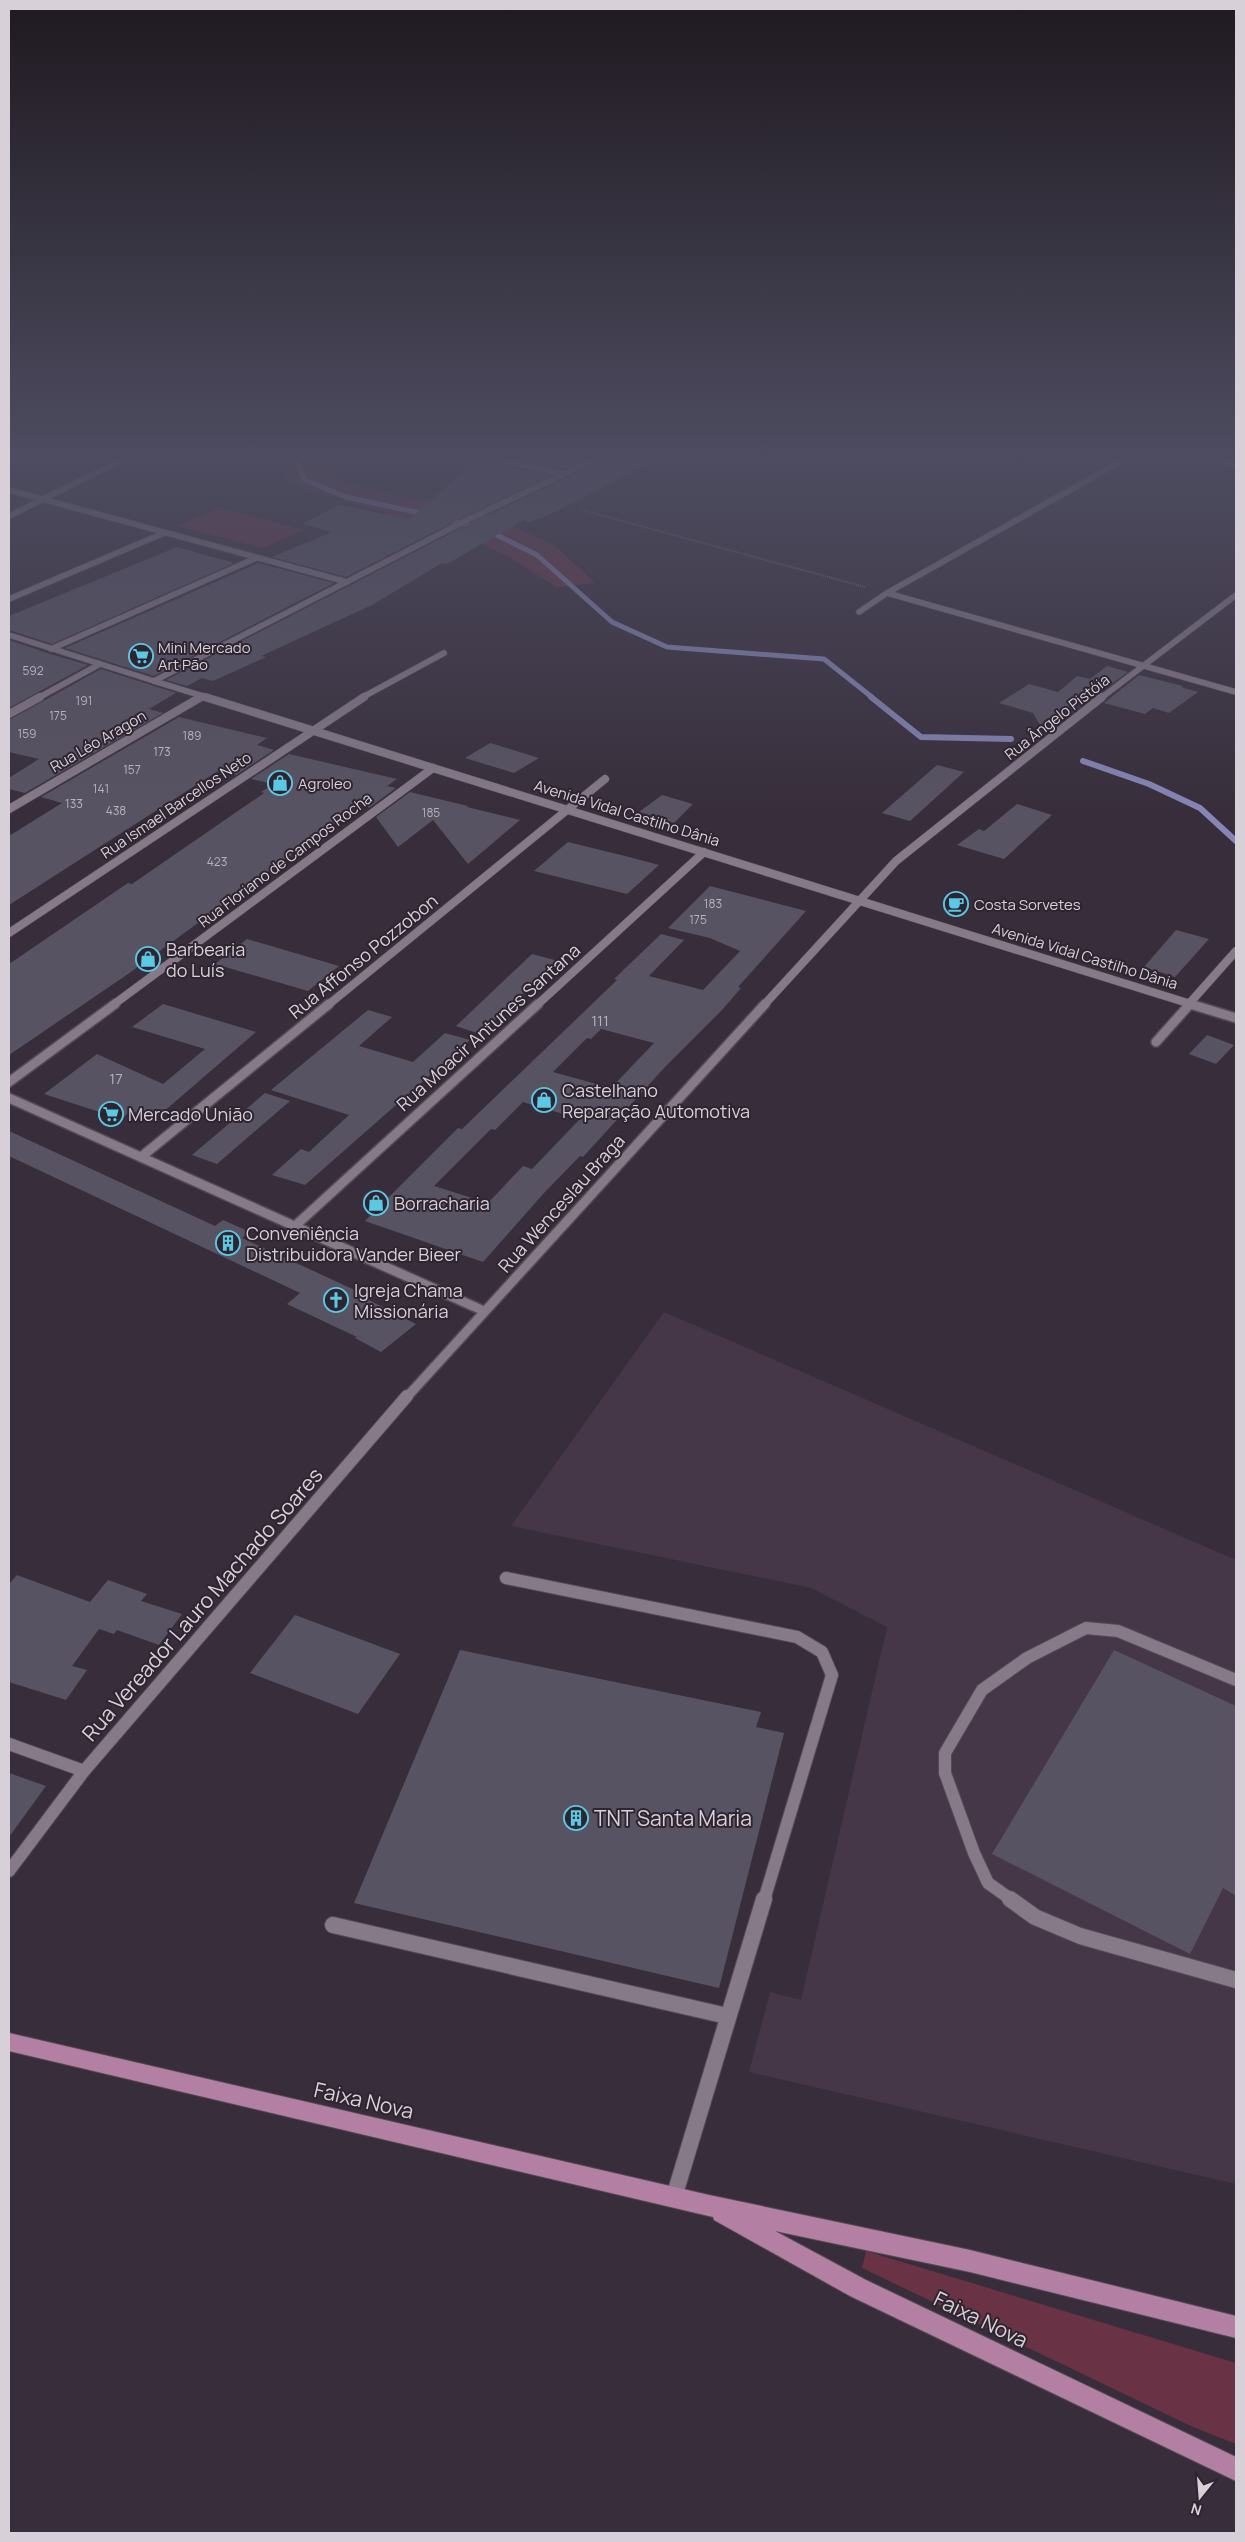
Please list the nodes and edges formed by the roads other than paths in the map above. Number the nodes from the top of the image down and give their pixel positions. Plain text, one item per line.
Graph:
1 (62, 577) edge
2 (214, 577) edge
3 (327, 577) edge
4 (357, 577) edge
5 (916, 577) edge
6 (347, 582) junction
7 (887, 593) junction
8 (1236, 594) edge
9 (9, 599) edge
10 (859, 612) dead end
11 (9, 636) edge
12 (51, 649) junction
13 (444, 653) dead end
14 (100, 664) junction
15 (1141, 666) junction
16 (154, 681) junction
17 (1236, 692) edge
18 (202, 696) junction
19 (9, 714) edge
20 (313, 730) junction
21 (433, 768) junction
22 (605, 779) dead end
23 (9, 809) edge
24 (567, 809) junction
25 (704, 852) junction
26 (896, 861) joint
27 (860, 900) junction
28 (9, 933) edge
29 (1236, 951) edge
30 (1189, 1003) junction
31 (1236, 1018) edge
32 (1156, 1042) dead end
33 (9, 1082) edge
34 (9, 1098) edge
35 (142, 1157) junction
36 (295, 1226) junction
37 (484, 1311) junction
38 (432, 1368) joint
39 (506, 1578) dead end
40 (1236, 1680) edge
41 (9, 1744) edge
42 (84, 1771) junction
43 (9, 1871) edge
44 (333, 1925) dead end
45 (1236, 1980) edge
46 (727, 2016) junction
47 (9, 2042) edge
48 (674, 2197) junction
49 (709, 2206) junction
50 (1236, 2327) edge
51 (1236, 2469) edge

1 - 9 street
2 - 12 street
3 - 6 street
4 - 6 street
5 - 7 street
6 - 16 street
7 - 10 street
7 - 15 street
8 - 15 street, Rua Ângelo Pistóia
11 - 12 street, Avenida Vidal Castilho Dânia
12 - 14 street, Avenida Vidal Castilho Dânia
13 - 20 street, Rua Ismael Barcellos Neto
14 - 16 street, Avenida Vidal Castilho Dânia
14 - 19 street
15 - 17 street
15 - 26 street, Rua Ângelo Pistóia
16 - 18 street, Avenida Vidal Castilho Dânia
18 - 20 street, Avenida Vidal Castilho Dânia
18 - 23 street, Rua Léo Aragon
20 - 21 street, Avenida Vidal Castilho Dânia
20 - 28 street, Rua Ismael Barcellos Neto
21 - 24 street, Avenida Vidal Castilho Dânia
21 - 33 street, Rua Floriano de Campos Rocha
22 - 24 street, Rua Affonso Pozzobon
24 - 25 street, Avenida Vidal Castilho Dânia
24 - 35 street, Rua Affonso Pozzobon
25 - 27 street, Avenida Vidal Castilho Dânia
25 - 36 street, Rua Moacir Antunes Santana
26 - 27 street, Rua Wenceslau Braga
27 - 30 street, Avenida Vidal Castilho Dânia
27 - 37 street, Rua Wenceslau Braga
29 - 30 street
30 - 31 street, Avenida Vidal Castilho Dânia
30 - 32 street
34 - 35 street
35 - 36 street
36 - 37 street
37 - 38 street, Rua Wenceslau Braga
38 - 42 street, Rua Vereador Lauro Machado Soares
39 - 46 street
40 - 45 street
41 - 42 street
42 - 43 street, Rua Vereador Lauro Machado Soares
44 - 46 street
46 - 48 street
47 - 48 highway, Faixa Nova
48 - 49 highway, Faixa Nova
49 - 50 highway, Faixa Nova
49 - 51 highway, Faixa Nova

